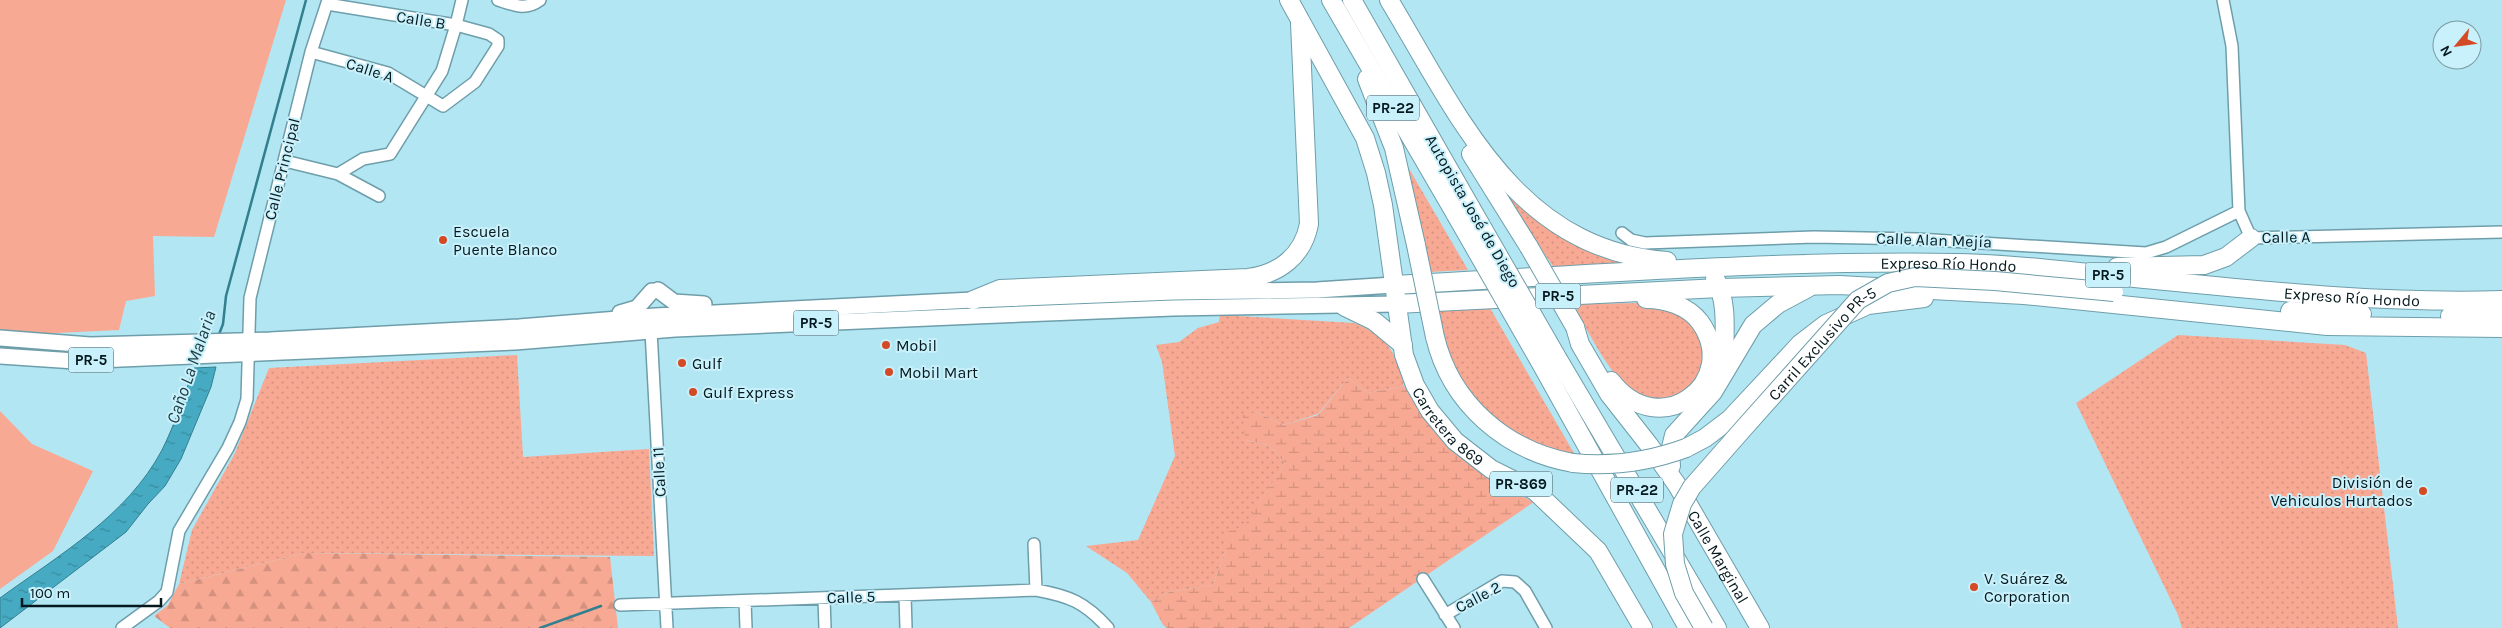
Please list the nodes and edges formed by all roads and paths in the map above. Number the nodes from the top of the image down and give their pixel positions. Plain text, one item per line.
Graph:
1 (462, 0) edge
2 (498, 0) edge
3 (540, 0) edge
4 (1289, 0) edge
5 (1330, 0) edge
6 (1352, 0) edge
7 (1376, 0) edge
8 (1389, 0) edge
9 (2223, 0) edge
10 (327, 2) edge
11 (1300, 23) junction
12 (456, 25) junction
13 (1353, 38) junction
14 (311, 52) junction
15 (426, 95) junction
16 (285, 161) junction
17 (338, 174) junction
18 (379, 196) dead end
19 (2239, 211) junction
20 (1464, 212) junction
21 (2502, 232) edge
22 (1622, 233) dead end
23 (2251, 238) junction
24 (2009, 266) junction
25 (1708, 267) junction
26 (1394, 285) junction
27 (1813, 286) junction
28 (1720, 288) junction
29 (1956, 290) junction
30 (1616, 293) junction
31 (1120, 294) junction
32 (973, 300) junction
33 (2502, 300) edge
34 (1396, 304) junction
35 (1345, 307) junction
36 (737, 312) junction
37 (1022, 314) junction
38 (2502, 315) edge
39 (656, 316) junction
40 (608, 320) junction
41 (1575, 327) junction
42 (2502, 328) edge
43 (651, 331) junction
44 (0, 338) edge
45 (1403, 344) junction
46 (242, 346) junction
47 (181, 349) junction
48 (0, 356) edge
49 (1547, 357) junction
50 (1724, 371) junction
51 (1676, 486) junction
52 (1034, 544) dead end
53 (1423, 579) dead end
54 (1664, 588) junction
55 (1036, 590) junction
56 (905, 595) junction
57 (824, 598) junction
58 (745, 601) junction
59 (666, 604) junction
60 (620, 605) dead end
61 (1445, 614) junction
62 (122, 628) edge
63 (667, 628) edge
64 (746, 628) edge
65 (825, 628) edge
66 (906, 628) edge
67 (1108, 628) edge
68 (1454, 628) edge
69 (1546, 628) edge
70 (1643, 628) edge
71 (1680, 628) edge
72 (1688, 628) edge
73 (1704, 628) edge
74 (1717, 628) edge
75 (1760, 628) edge

1 - 12 street
2 - 3 street
4 - 11 highway, Carretera 869
5 - 13 highway, Autopista José de Diego / PR-22
6 - 20 highway, Autopista José de Diego / PR-22
7 - 41 highway, bridge
8 - 25 highway
9 - 19 street, Calle A
10 - 12 street, Calle B
10 - 14 street, Calle Principal
11 - 26 highway, Carretera 869
11 - 32 highway
12 - 15 street
12 - 15 street, Calle B
13 - 20 highway, Autopista José de Diego / PR-22
13 - 29 highway, bridge
14 - 15 street, Calle A
14 - 16 street, Calle Principal
15 - 17 street
16 - 17 street
16 - 46 street, Calle Principal
17 - 18 street
19 - 22 street, Calle Alan Mejía
19 - 23 street, Calle A
20 - 49 highway, Autopista José de Diego / PR-22, bridge
21 - 23 street, Calle A
23 - 24 highway
24 - 25 highway, Expreso Río Hondo / PR-5
24 - 33 highway, Expreso Río Hondo / PR-5
25 - 26 highway, Expreso Río Hondo / PR-5
25 - 28 highway
26 - 31 main road, PR-5
26 - 34 highway, Carretera 869
27 - 28 highway, Expreso Río Hondo / PR-5
27 - 29 highway, Expreso Río Hondo / PR-5
27 - 50 highway
28 - 30 highway, Expreso Río Hondo / PR-5
28 - 50 highway
29 - 42 highway, Expreso Río Hondo / PR-5
30 - 34 highway, Expreso Río Hondo / PR-5
30 - 41 highway
31 - 32 main road, PR-5
31 - 37 main road
32 - 36 main road, PR-5
34 - 35 main road, PR-5
34 - 45 highway, Carretera 869 / PR-869
35 - 37 main road, PR-5
35 - 45 highway
36 - 39 main road, PR-5
36 - 40 main road
37 - 43 main road, PR-5
38 - 73 highway, Carril Exclusivo PR-5, bridge
39 - 40 main road, PR-5
39 - 43 street, Calle 11
40 - 46 main road, PR-5
41 - 51 highway, Calle Marginal
43 - 46 main road, PR-5
43 - 59 street, Calle 11
44 - 47 main road, PR-5
45 - 70 highway, Carretera 869 / PR-869
46 - 47 main road, PR-5
46 - 62 street, Calle Principal
47 - 48 main road, PR-5
49 - 54 highway, Autopista José de Diego / PR-22
49 - 74 highway, Autopista José de Diego / PR-22
50 - 51 highway
51 - 75 highway, Calle Marginal
52 - 55 street
53 - 61 street
54 - 71 highway
54 - 72 highway, Autopista José de Diego / PR-22
55 - 56 street, Calle 5
55 - 67 street, Calle 5
56 - 57 street, Calle 5
56 - 66 street
57 - 58 street, Calle 5
57 - 65 street
58 - 59 street, Calle 5
58 - 64 street
59 - 60 street, Calle 5
59 - 63 street, Calle 11
61 - 68 street
61 - 69 street, Calle 2

